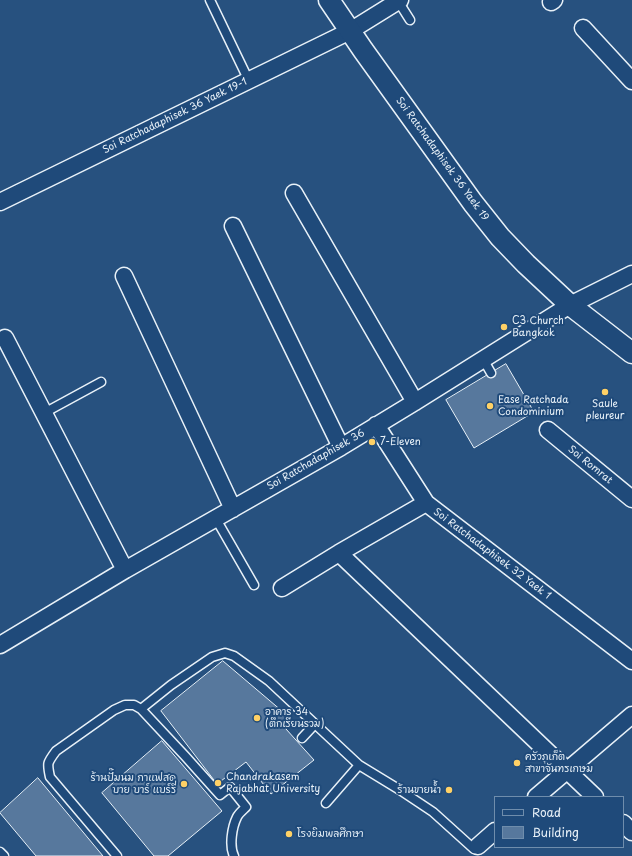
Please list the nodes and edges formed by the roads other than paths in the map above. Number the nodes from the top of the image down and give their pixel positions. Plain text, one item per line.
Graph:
1 (210, 0) edge
2 (329, 0) edge
3 (399, 1) edge
4 (410, 20) dead end
5 (583, 28) dead end
6 (350, 31) junction
7 (249, 81) junction
8 (632, 81) edge
9 (294, 194) dead end
10 (0, 202) edge
11 (232, 226) dead end
12 (632, 274) edge
13 (124, 276) dead end
14 (570, 305) junction
15 (5, 338) dead end
16 (632, 353) edge
17 (101, 382) dead end
18 (415, 402) junction
19 (44, 412) junction
20 (376, 425) junction
21 (548, 430) dead end
22 (341, 446) junction
23 (632, 499) edge
24 (426, 503) junction
25 (233, 509) junction
26 (216, 518) junction
27 (339, 553) junction
28 (125, 570) junction
29 (254, 585) dead end
30 (282, 588) dead end
31 (0, 645) edge
32 (632, 661) edge
33 (141, 709) junction
34 (632, 715) edge
35 (315, 724) junction
36 (302, 738) dead end
37 (359, 765) junction
38 (567, 771) junction
39 (537, 796) edge
40 (594, 796) edge
41 (326, 803) dead end
42 (624, 824) edge
43 (632, 832) edge
44 (494, 833) edge
45 (473, 850) edge
46 (0, 852) edge
47 (4, 856) edge
48 (117, 856) edge
49 (234, 856) edge

1 - 7 lane
2 - 6 street, Soi Ratchadaphisek 36 Yaek 19
3 - 4 lane
3 - 6 street, Soi Ratchadaphisek 36 Yaek 19-1
5 - 8 street
6 - 7 street, Soi Ratchadaphisek 36 Yaek 19-1
6 - 14 street, Soi Ratchadaphisek 36 Yaek 19
7 - 10 street, Soi Ratchadaphisek 36 Yaek 19-1
9 - 18 street
11 - 22 street
12 - 14 street, Soi Ratchadaphisek 36
13 - 25 street
14 - 16 street, Soi Ratchadaphisek 36 Yaek 19
14 - 18 street, Soi Ratchadaphisek 36
15 - 19 street
17 - 19 lane
18 - 20 street, Soi Ratchadaphisek 36
19 - 28 street
20 - 22 street, Soi Ratchadaphisek 36
20 - 24 street, Soi Ratchadaphisek 32 Yaek 1
21 - 23 street, Soi Romrat
22 - 25 street, Soi Ratchadaphisek 36
24 - 27 street
24 - 32 street, Soi Ratchadaphisek 32 Yaek 1
25 - 26 street, Soi Ratchadaphisek 36
26 - 28 street, Soi Ratchadaphisek 36
26 - 29 lane
27 - 30 street
27 - 38 street
28 - 31 street, Soi Ratchadaphisek 36
33 - 35 lane
33 - 48 lane
33 - 49 lane
34 - 38 street
35 - 36 lane
35 - 37 lane
37 - 41 lane
37 - 45 lane
38 - 39 street
38 - 40 street
42 - 43 street
44 - 45 street
46 - 47 lane

